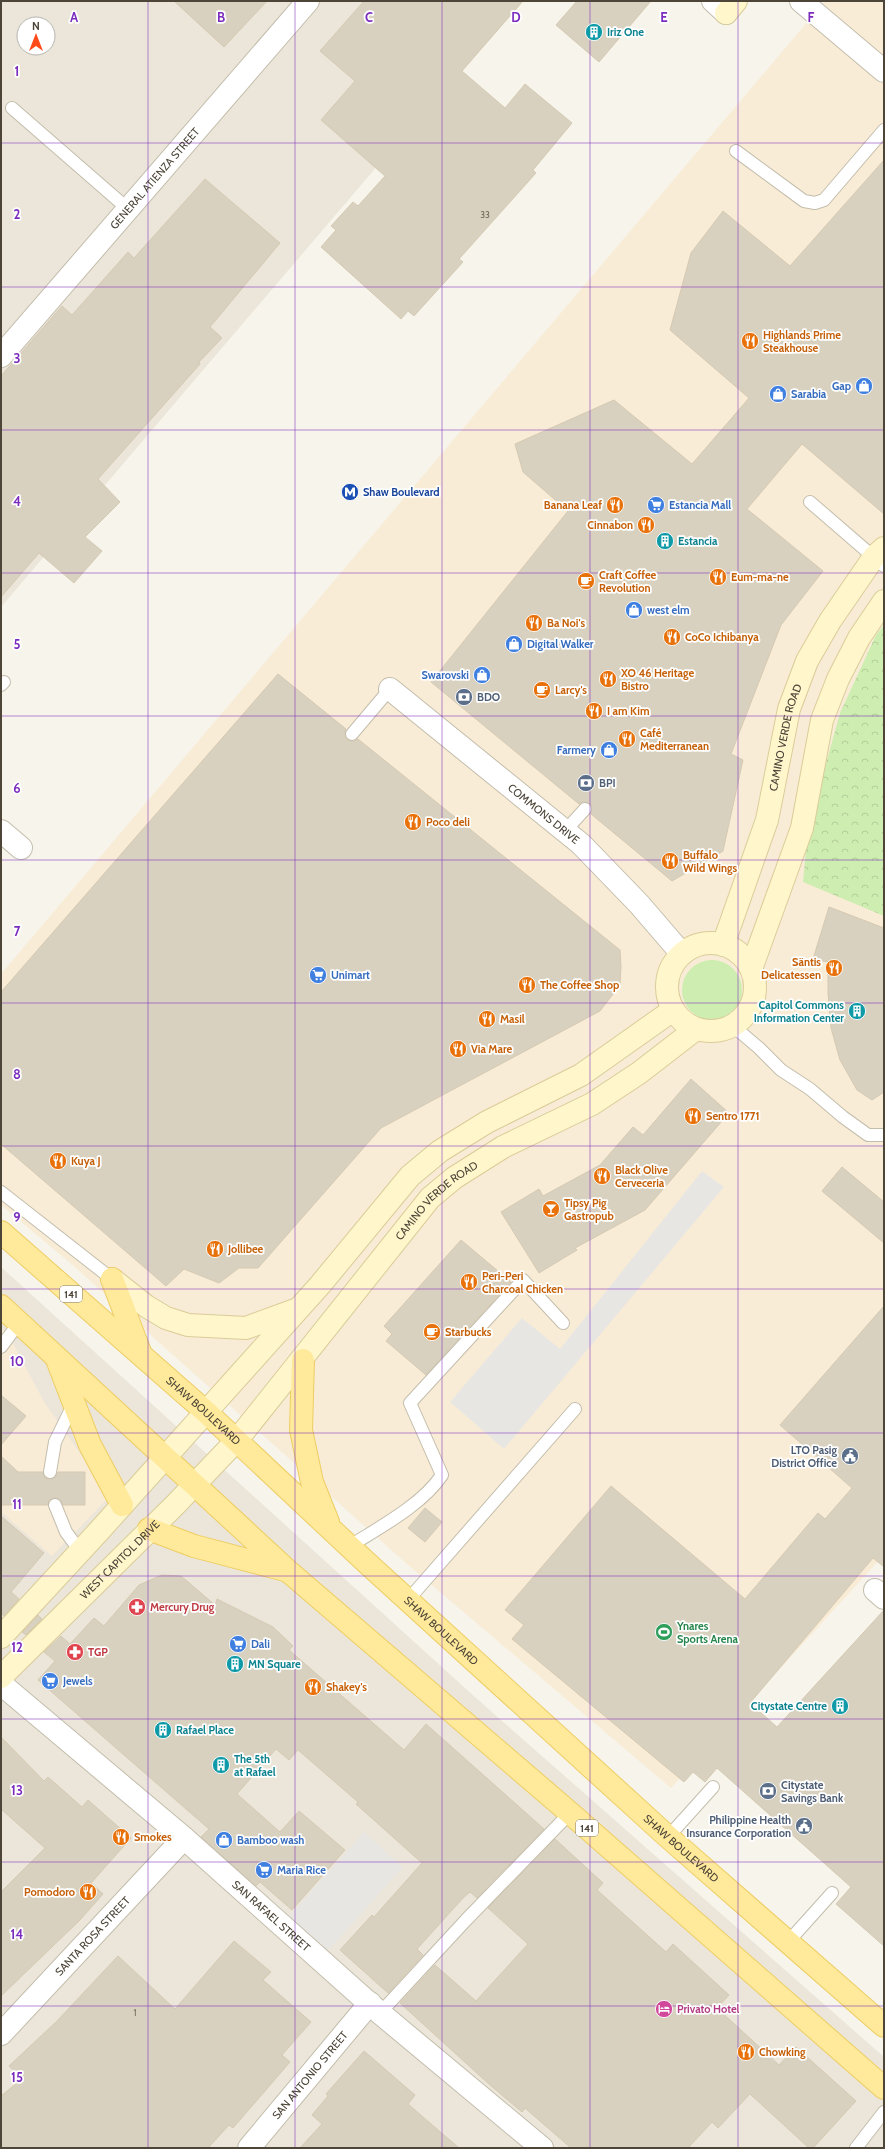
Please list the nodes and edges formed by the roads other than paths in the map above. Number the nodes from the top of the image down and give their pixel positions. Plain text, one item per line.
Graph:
1 (308, 1) edge
2 (801, 1) edge
3 (884, 71) edge
4 (12, 108) dead end
5 (884, 130) edge
6 (736, 151) dead end
7 (128, 209) junction
8 (1, 356) edge
9 (810, 502) dead end
10 (881, 557) edge
11 (884, 601) edge
12 (390, 690) joint
13 (352, 734) dead end
14 (585, 809) dead end
15 (1, 831) edge
16 (565, 831) junction
17 (20, 848) dead end
18 (723, 945) junction
19 (682, 954) junction
20 (751, 969) junction
21 (672, 1010) junction
22 (732, 1026) junction
23 (696, 1029) junction
24 (884, 1135) edge
25 (1, 1192) edge
26 (1, 1232) edge
27 (112, 1279) junction
28 (1, 1306) edge
29 (298, 1309) junction
30 (19, 1323) junction
31 (563, 1323) dead end
32 (1, 1347) edge
33 (141, 1355) junction
34 (56, 1357) junction
35 (303, 1360) junction
36 (74, 1403) junction
37 (575, 1409) dead end
38 (206, 1412) junction
39 (237, 1440) junction
40 (166, 1457) junction
41 (50, 1472) dead end
42 (195, 1485) junction
43 (55, 1505) dead end
44 (122, 1505) junction
45 (331, 1528) junction
46 (149, 1529) junction
47 (350, 1546) junction
48 (80, 1552) junction
49 (288, 1571) junction
50 (408, 1600) junction
51 (1, 1637) edge
52 (1, 1677) edge
53 (1, 1684) edge
54 (713, 1786) dead end
55 (570, 1813) junction
56 (668, 1837) junction
57 (184, 1838) junction
58 (832, 1892) dead end
59 (788, 1942) junction
60 (375, 2008) junction
61 (884, 2026) edge
62 (1, 2034) edge
63 (884, 2088) edge
64 (884, 2112) edge
65 (249, 2148) edge
66 (542, 2148) edge
67 (856, 2148) edge

1 - 7 street, GENERAL ATIENZA STREET
2 - 3 street
4 - 7 lane
5 - 6 lane
7 - 8 street, GENERAL ATIENZA STREET
9 - 10 lane
10 - 18 street, CAMINO VERDE ROAD
11 - 20 street
12 - 13 lane
12 - 16 street, COMMONS DRIVE
14 - 16 lane
15 - 17 street
16 - 19 street, COMMONS DRIVE
18 - 19 street
18 - 20 street
19 - 21 street
20 - 22 street
21 - 23 street
21 - 29 street
22 - 23 street
22 - 24 lane
23 - 35 street, CAMINO VERDE ROAD
25 - 27 lane
26 - 33 main road, SHAW BOULEVARD / 141
27 - 29 street
27 - 33 main road
28 - 30 main road, 141
29 - 38 street
30 - 32 lane
30 - 34 main road, 141
31 - 47 lane
33 - 38 main road, SHAW BOULEVARD / 141
34 - 36 main road
34 - 40 main road, 141
35 - 39 street, CAMINO VERDE ROAD
35 - 45 main road
36 - 41 lane
36 - 44 main road
37 - 50 lane
38 - 39 main road, SHAW BOULEVARD / 141
38 - 40 street
39 - 42 street, WEST CAPITOL DRIVE
39 - 45 main road, SHAW BOULEVARD / 141
40 - 42 main road, 141
40 - 44 street
42 - 46 street, WEST CAPITOL DRIVE
42 - 49 main road, 141
43 - 48 lane
44 - 48 street
45 - 47 main road, SHAW BOULEVARD / 141
46 - 49 main road
46 - 52 street, WEST CAPITOL DRIVE
47 - 50 main road, SHAW BOULEVARD / 141
48 - 51 street
49 - 55 main road, 141
50 - 56 main road, SHAW BOULEVARD / 141
53 - 57 street, SAN RAFAEL STREET
54 - 56 lane
55 - 60 lane
55 - 63 main road, 141
56 - 59 main road, SHAW BOULEVARD / 141
57 - 60 street, SAN RAFAEL STREET
57 - 62 street, SANTA ROSA STREET
58 - 59 lane
59 - 61 main road, SHAW BOULEVARD / 141
60 - 65 street, SAN ANTONIO STREET
60 - 66 street, SAN RAFAEL STREET
64 - 67 lane

